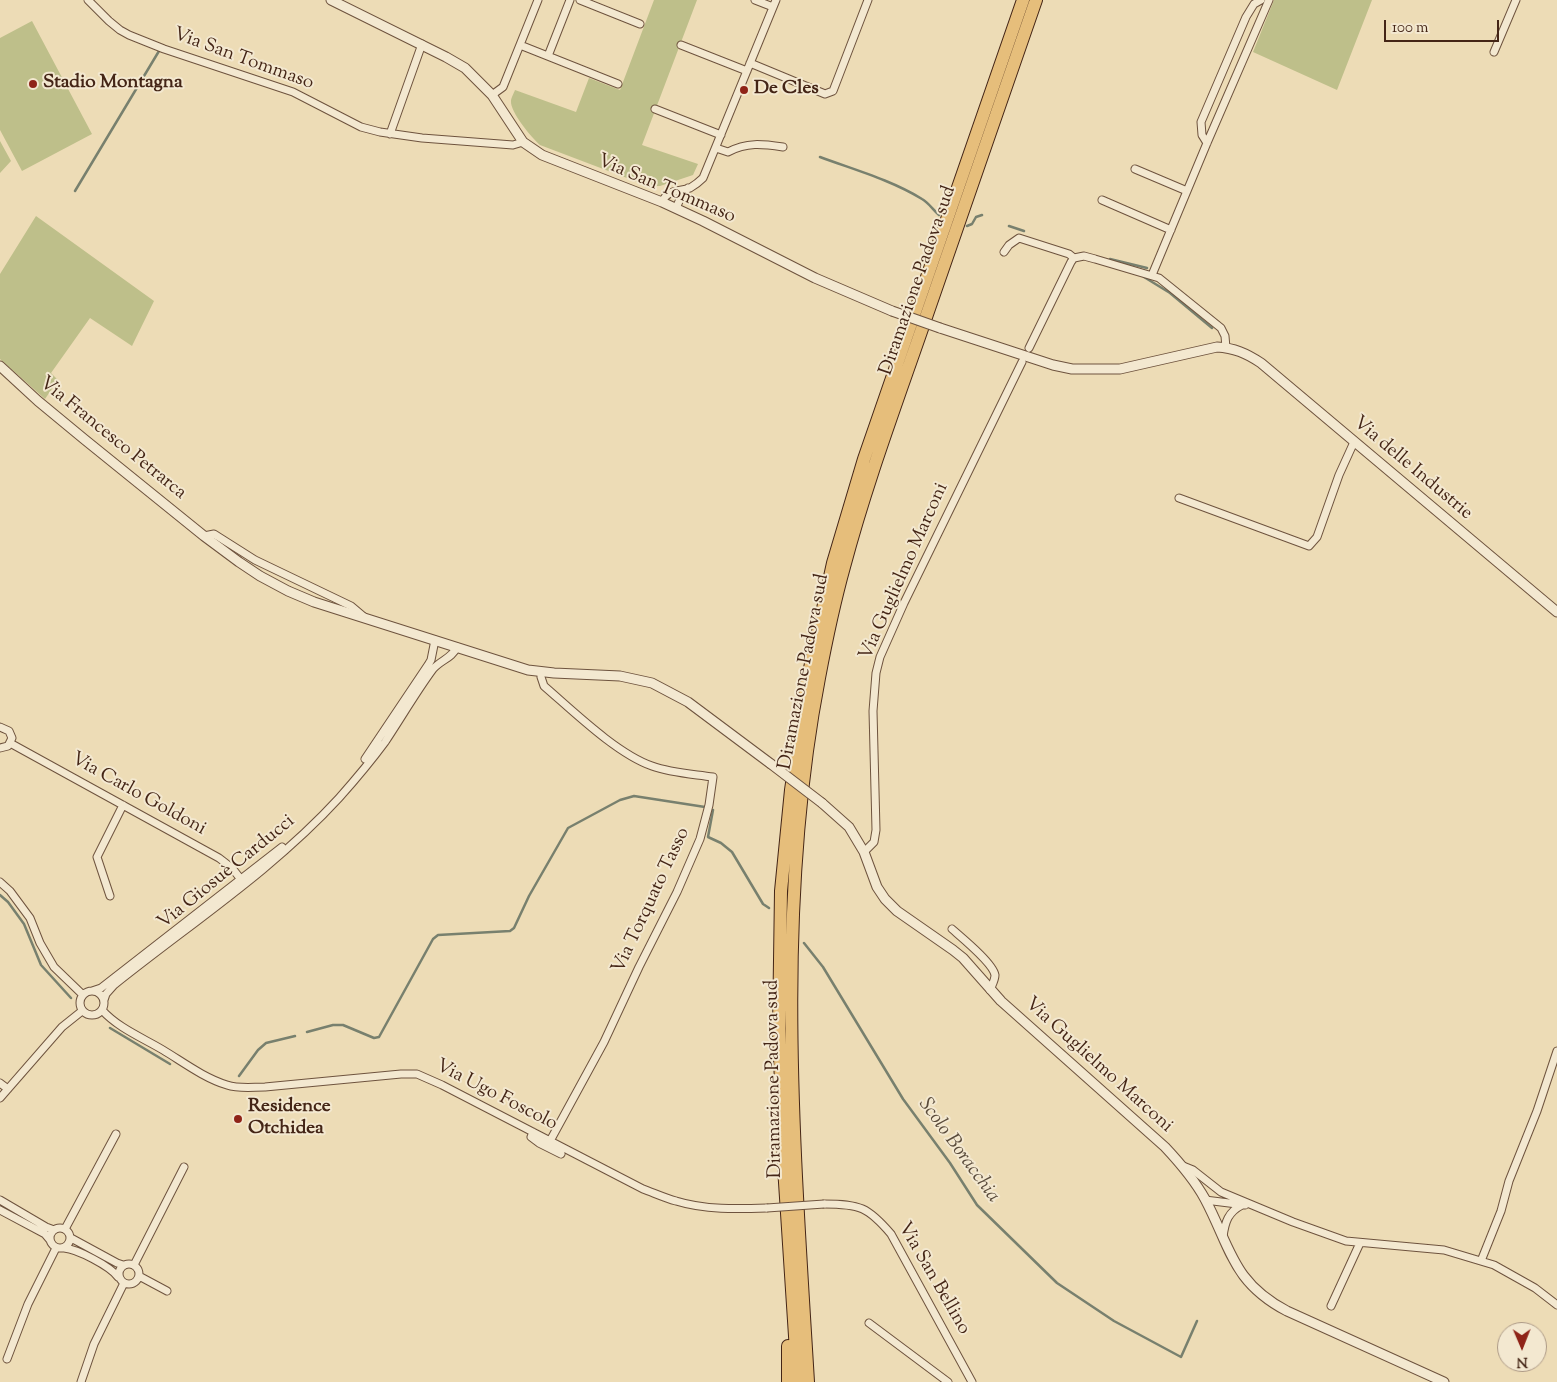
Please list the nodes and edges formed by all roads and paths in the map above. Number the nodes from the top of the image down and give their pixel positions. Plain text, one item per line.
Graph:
1 (88, 0) edge
2 (331, 0) edge
3 (538, 0) edge
4 (570, 0) edge
5 (580, 0) edge
6 (755, 0) edge
7 (868, 0) edge
8 (1023, 0) edge
9 (1036, 0) edge
10 (1260, 0) edge
11 (1269, 0) edge
12 (1516, 0) edge
13 (774, 3) edge
14 (640, 24) dead end
15 (422, 44) junction
16 (520, 45) junction
17 (682, 45) dead end
18 (1494, 52) dead end
19 (548, 56) junction
20 (750, 63) junction
21 (746, 71) junction
22 (618, 84) dead end
23 (492, 95) junction
24 (655, 109) dead end
25 (390, 134) junction
26 (721, 136) junction
27 (523, 142) junction
28 (1207, 142) junction
29 (783, 147) dead end
30 (716, 148) junction
31 (1135, 169) dead end
32 (688, 188) junction
33 (1187, 191) junction
34 (1102, 200) dead end
35 (662, 202) junction
36 (676, 208) junction
37 (1171, 230) junction
38 (1004, 252) dead end
39 (1074, 258) junction
40 (1152, 275) junction
41 (1029, 348) dead end
42 (1226, 348) junction
43 (1244, 352) joint
44 (1022, 362) dead end
45 (0, 366) edge
46 (1354, 442) junction
47 (1180, 498) dead end
48 (204, 536) junction
49 (1557, 612) edge
50 (366, 619) junction
51 (435, 640) junction
52 (457, 648) junction
53 (541, 672) junction
54 (0, 727) edge
55 (10, 743) junction
56 (0, 748) edge
57 (123, 805) junction
58 (864, 852) junction
59 (0, 882) edge
60 (243, 882) junction
61 (110, 896) dead end
62 (952, 929) dead end
63 (990, 990) junction
64 (92, 991) junction
65 (83, 995) junction
66 (104, 1000) junction
67 (102, 1010) junction
68 (82, 1011) junction
69 (1557, 1051) edge
70 (0, 1084) edge
71 (8, 1089) junction
72 (0, 1098) edge
73 (532, 1132) junction
74 (116, 1134) dead end
75 (550, 1141) junction
76 (561, 1154) dead end
77 (1183, 1166) junction
78 (184, 1167) dead end
79 (1221, 1192) junction
80 (1205, 1199) junction
81 (0, 1200) edge
82 (824, 1204) joint
83 (1242, 1205) junction
84 (1253, 1205) junction
85 (0, 1210) edge
86 (65, 1229) junction
87 (54, 1230) junction
88 (71, 1238) junction
89 (1222, 1238) junction
90 (50, 1240) junction
91 (1360, 1243) junction
92 (60, 1248) junction
93 (789, 1251) junction
94 (1481, 1261) junction
95 (123, 1265) junction
96 (134, 1265) junction
97 (118, 1276) junction
98 (139, 1276) junction
99 (124, 1283) junction
100 (166, 1291) dead end
101 (1557, 1305) edge
102 (1331, 1306) dead end
103 (869, 1323) dead end
104 (7, 1359) dead end
105 (80, 1382) edge
106 (788, 1382) edge
107 (798, 1382) edge
108 (808, 1382) edge
109 (948, 1382) edge
110 (972, 1382) edge
111 (1444, 1382) edge

1 - 25 street, Via San Tommaso
2 - 15 street
3 - 16 street
4 - 19 street
5 - 14 street
6 - 13 street
7 - 20 street
8 - 93 highway, Diramazione Padova sud
9 - 108 highway, Diramazione Padova sud
10 - 28 street
11 - 28 street
12 - 18 street
13 - 20 street
15 - 23 street
15 - 25 street
16 - 19 street
16 - 23 street
17 - 21 street
19 - 22 street
20 - 21 street
21 - 26 street
23 - 27 street
24 - 26 street
25 - 27 street, Via San Tommaso
26 - 30 street
27 - 35 street, Via San Tommaso
28 - 33 street
29 - 30 street
30 - 32 street
31 - 33 street
32 - 35 street
32 - 36 street
33 - 37 street
34 - 37 street
35 - 36 street, Via San Tommaso
36 - 42 street, Via San Tommaso, bridge
37 - 40 street
38 - 39 street
39 - 40 street
39 - 41 street
40 - 42 street
42 - 43 street, Via San Tommaso
43 - 46 street, Via delle Industrie
44 - 58 street, Via Guglielmo Marconi
45 - 48 street, Via Francesco Petrarca
46 - 47 street
46 - 49 street, Via delle Industrie
48 - 50 street, Via Francesco Petrarca
48 - 50 street, Via Francesco Petrarca
50 - 51 street, Via Francesco Petrarca
51 - 52 street, Via Francesco Petrarca
51 - 60 street, Via Giosuè Carducci
52 - 53 street, Via Francesco Petrarca
52 - 60 street, Via Giosuè Carducci
53 - 58 street, Via Francesco Petrarca, bridge
53 - 75 street, Via Torquato Tasso
54 - 55 street
55 - 56 street
55 - 57 street, Via Carlo Goldoni
57 - 60 street, Via Carlo Goldoni
57 - 61 street
58 - 63 street, Via Guglielmo Marconi
59 - 65 street
60 - 64 street, Via Giosuè Carducci
60 - 66 street, Via Giosuè Carducci
62 - 63 street
63 - 77 street, Via Guglielmo Marconi
64 - 65 street
64 - 66 street
65 - 68 street
66 - 67 street
67 - 68 street
67 - 73 street, Via Ugo Foscolo
68 - 71 street
69 - 94 street
70 - 71 street
71 - 72 street
73 - 75 street, Via Ugo Foscolo
73 - 76 street
74 - 86 street
75 - 82 street, Via Ugo Foscolo, bridge
77 - 79 street, Via Guglielmo Marconi
77 - 80 street, Via Guglielmo Marconi
78 - 96 street
79 - 80 street
79 - 84 street, Via Guglielmo Marconi
80 - 83 street, Via Guglielmo Marconi
80 - 89 street
81 - 87 street
82 - 110 street, Via San Bellino
83 - 84 street, Via Guglielmo Marconi
83 - 89 street
84 - 91 street, Via Guglielmo Marconi
85 - 90 street
86 - 87 street
86 - 88 street
87 - 90 street
88 - 92 street
88 - 95 street
89 - 111 street
90 - 92 street
91 - 94 street, Via Guglielmo Marconi
91 - 102 street
92 - 97 street
92 - 104 street
93 - 106 highway
93 - 107 highway, Diramazione Padova sud
94 - 101 street, Via Guglielmo Marconi
95 - 96 street
95 - 97 street
96 - 98 street
97 - 99 street
98 - 99 street
98 - 100 street
99 - 105 street
103 - 109 street

